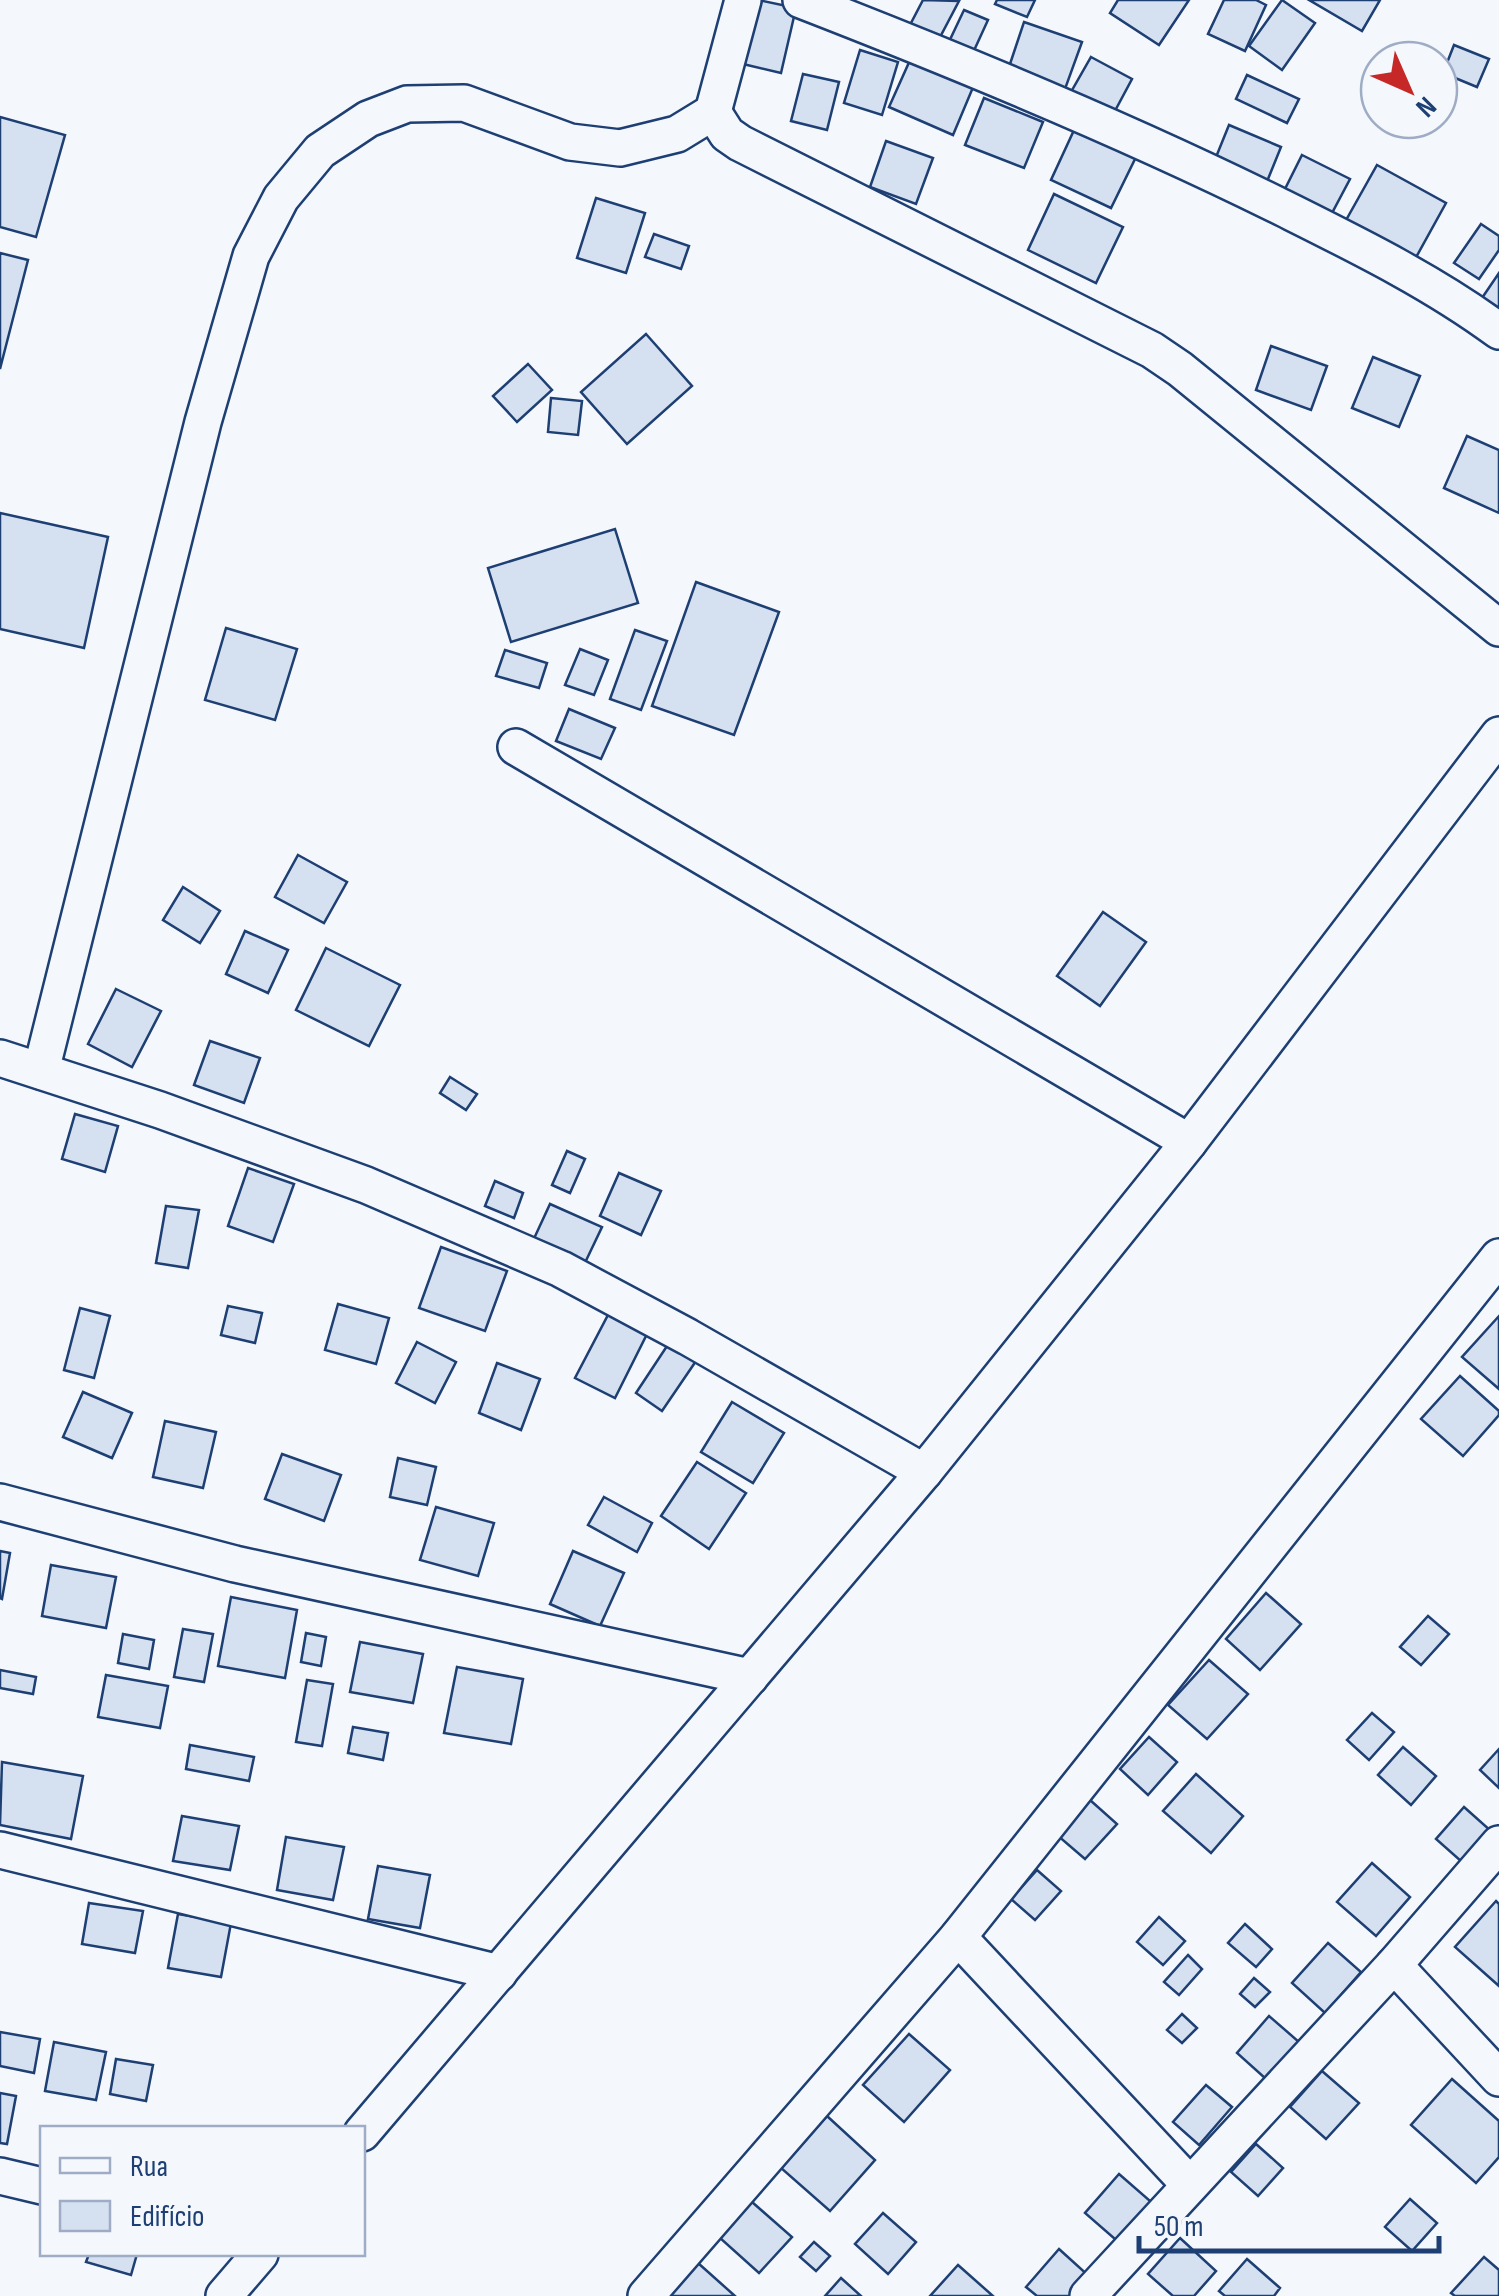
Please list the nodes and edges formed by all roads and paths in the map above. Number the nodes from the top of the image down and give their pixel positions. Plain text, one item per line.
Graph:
1 (742, 0) edge
2 (801, 0) edge
3 (713, 112) junction
4 (1499, 331) edge
5 (1499, 628) edge
6 (1499, 735) edge
7 (516, 747) dead end
8 (0, 1058) edge
9 (41, 1071) junction
10 (1189, 1142) junction
11 (1499, 1257) edge
12 (924, 1472) junction
13 (0, 1502) edge
14 (750, 1677) junction
15 (1499, 1844) edge
16 (0, 1850) edge
17 (958, 1937) junction
18 (1394, 1965) junction
19 (499, 1973) junction
20 (1499, 2078) edge
21 (365, 2130) edge
22 (0, 2176) edge
23 (1190, 2185) junction
24 (40, 2186) edge
25 (258, 2256) edge
26 (224, 2296) edge
27 (646, 2296) edge
28 (1088, 2296) edge

1 - 3 street
2 - 4 street
3 - 5 street
3 - 9 street
6 - 10 street
7 - 10 street
8 - 9 street
9 - 12 street
10 - 12 street
11 - 17 street
12 - 14 street
13 - 14 street
14 - 19 street
15 - 18 street
16 - 19 street
17 - 23 street
17 - 27 street
18 - 20 street
18 - 23 street
19 - 21 street
22 - 24 street
23 - 28 street
25 - 26 street

